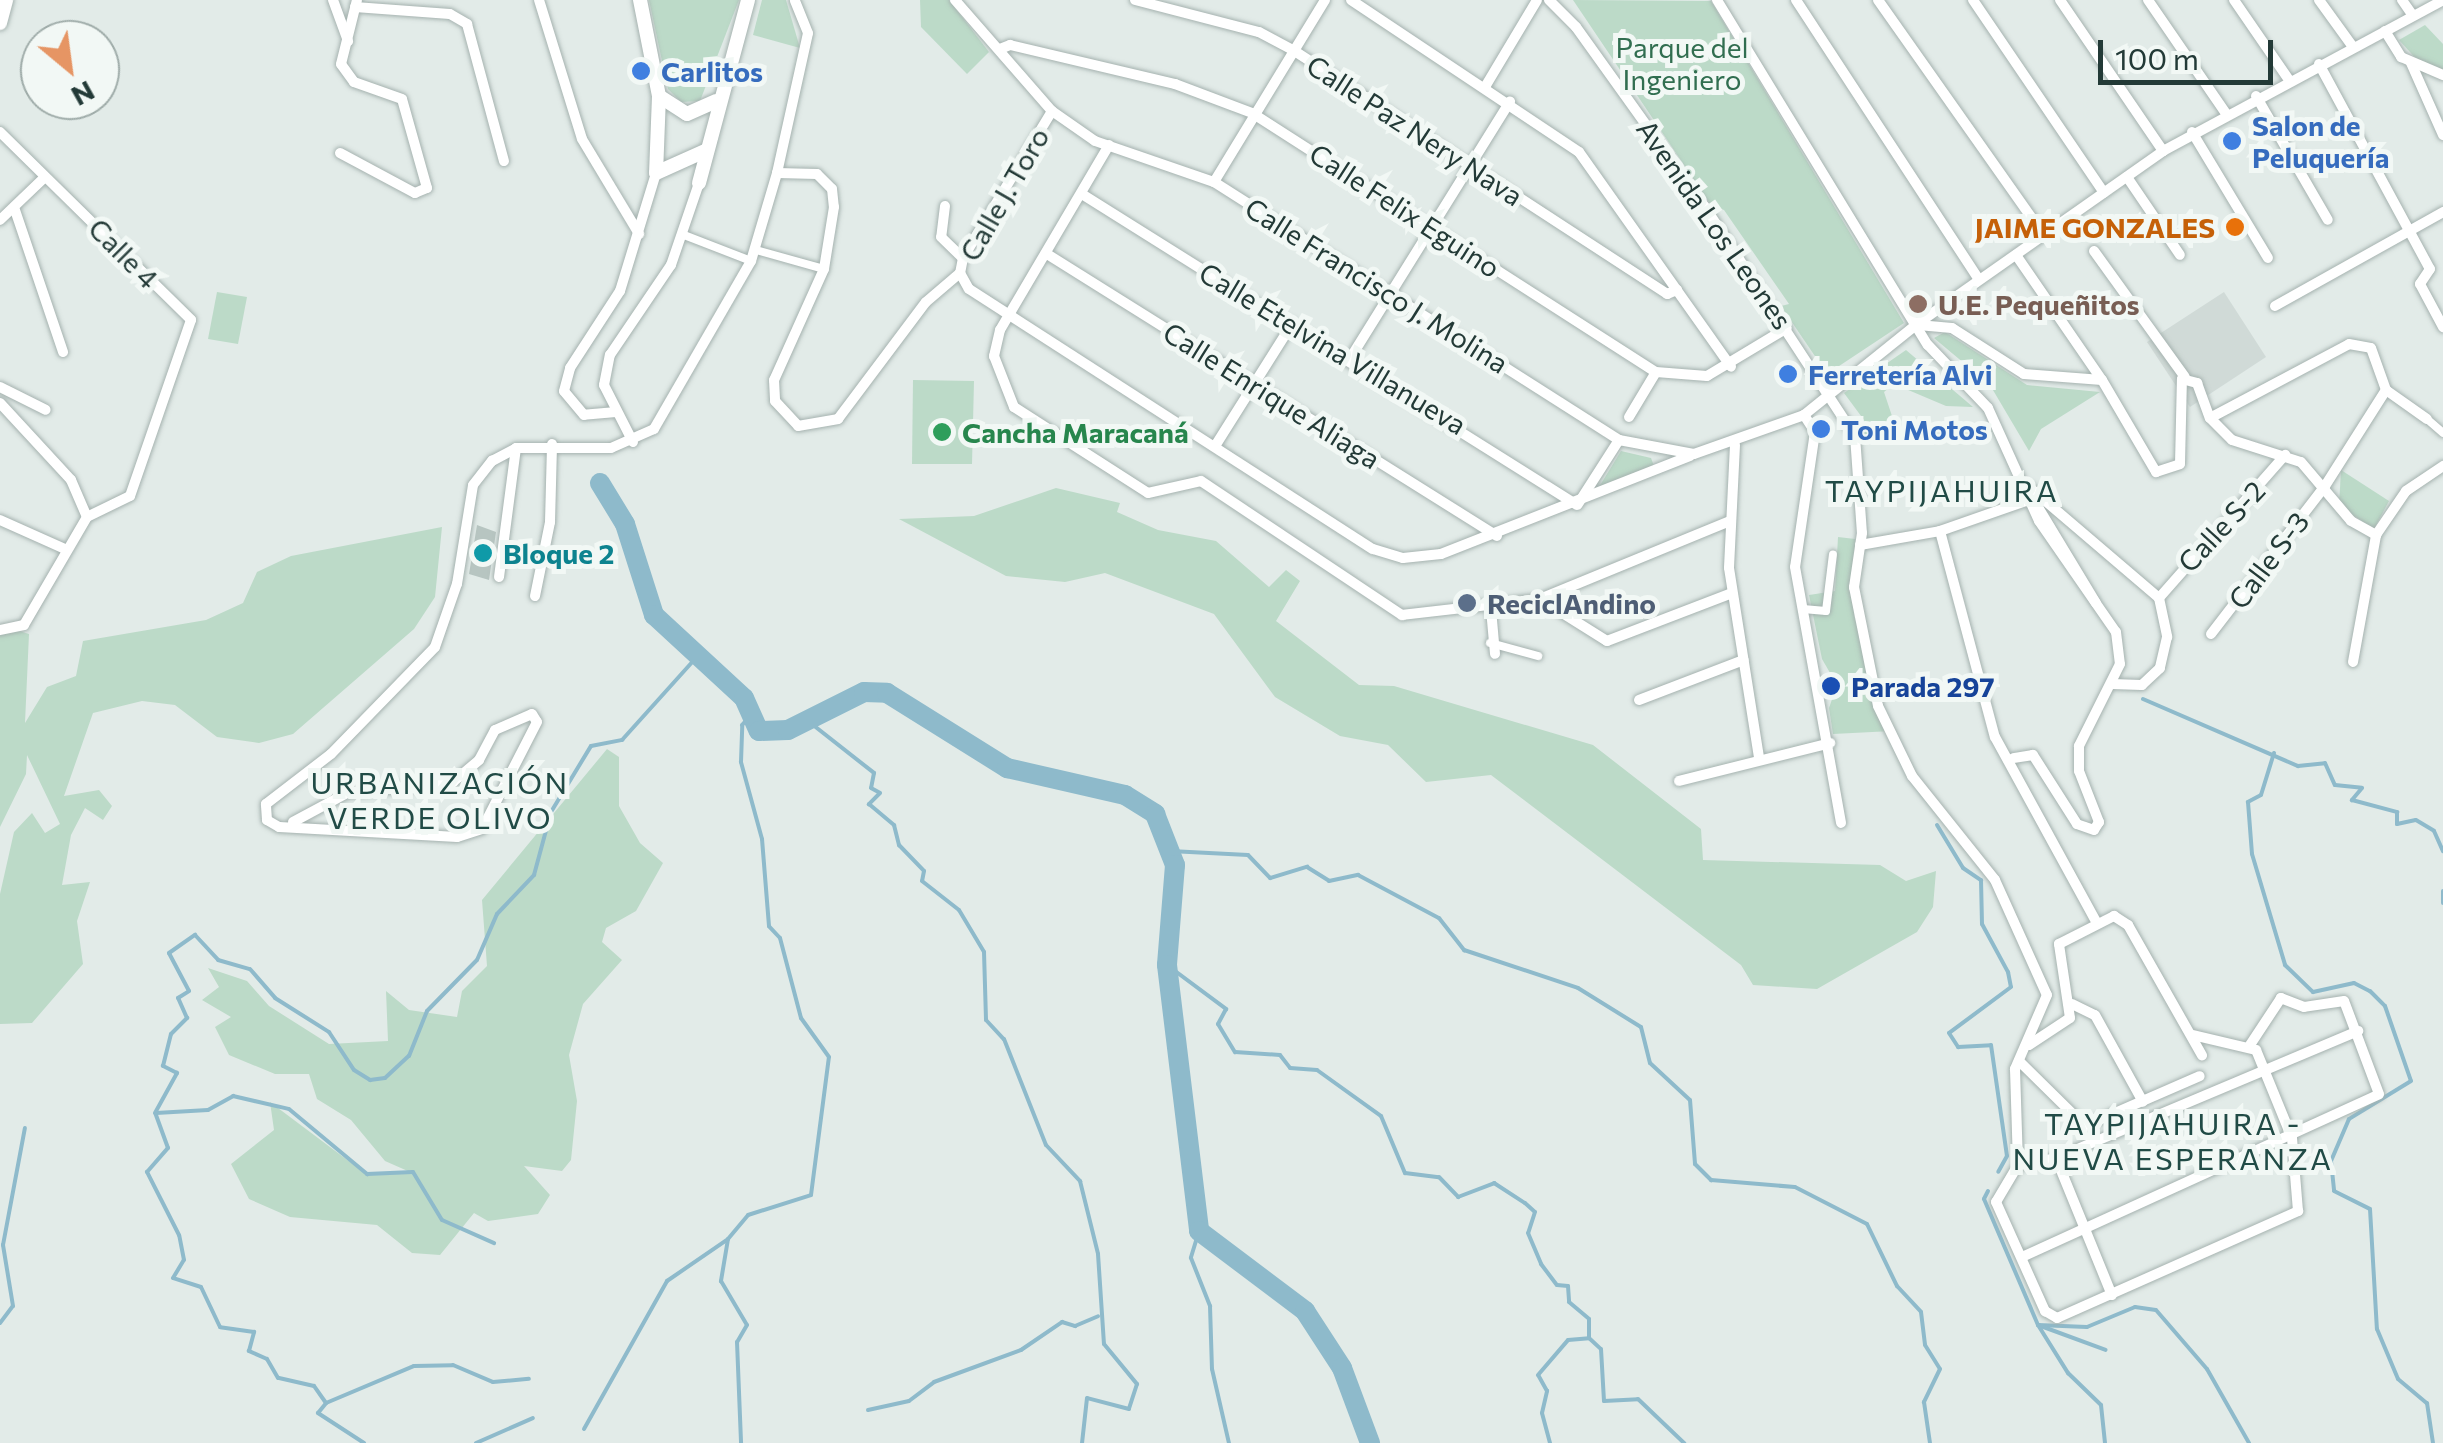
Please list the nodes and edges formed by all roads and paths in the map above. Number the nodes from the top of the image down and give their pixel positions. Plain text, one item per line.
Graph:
1 (6, 0) edge
2 (333, 0) edge
3 (539, 0) edge
4 (640, 0) edge
5 (748, 0) edge
6 (795, 0) edge
7 (955, 0) edge
8 (1135, 0) edge
9 (1325, 0) edge
10 (1350, 0) edge
11 (1537, 0) edge
12 (1549, 0) edge
13 (1717, 0) edge
14 (1796, 0) edge
15 (1878, 0) edge
16 (1972, 0) edge
17 (2060, 0) edge
18 (2148, 0) edge
19 (2234, 0) edge
20 (2319, 0) edge
21 (2402, 0) edge
22 (2443, 0) edge
23 (356, 3) edge
24 (1563, 5) edge
25 (2413, 16) junction
26 (0, 23) edge
27 (2385, 30) junction
28 (348, 42) junction
29 (2353, 46) junction
30 (1000, 50) junction
31 (1293, 50) junction
32 (2411, 63) junction
33 (2319, 64) junction
34 (2443, 75) edge
35 (2289, 80) junction
36 (1485, 87) junction
37 (659, 96) junction
38 (2256, 96) junction
39 (716, 101) junction
40 (1510, 102) junction
41 (1052, 111) junction
42 (2225, 112) junction
43 (1252, 113) junction
44 (684, 114) junction
45 (659, 130) junction
46 (0, 132) edge
47 (2192, 132) junction
48 (2443, 135) edge
49 (708, 142) junction
50 (1109, 145) junction
51 (659, 147) junction
52 (2162, 150) junction
53 (340, 153) dead end
54 (504, 161) dead end
55 (679, 164) junction
56 (1469, 164) junction
57 (656, 173) junction
58 (777, 173) junction
59 (45, 177) junction
60 (2126, 177) junction
61 (1214, 182) junction
62 (699, 184) junction
63 (2104, 193) junction
64 (1084, 196) junction
65 (945, 206) dead end
66 (16, 210) junction
67 (2443, 212) edge
68 (0, 220) edge
69 (2328, 220) dead end
70 (1433, 225) junction
71 (2412, 231) junction
72 (639, 234) junction
73 (684, 235) junction
74 (2044, 235) junction
75 (2094, 251) dead end
76 (1048, 254) junction
77 (2016, 255) junction
78 (2180, 255) dead end
79 (754, 256) junction
80 (963, 258) junction
81 (2268, 258) dead end
82 (2443, 263) edge
83 (2430, 269) junction
84 (824, 270) junction
85 (960, 274) junction
86 (1978, 280) junction
87 (1678, 290) junction
88 (1390, 292) junction
89 (2275, 306) dead end
90 (1010, 314) junction
91 (1292, 324) junction
92 (1917, 324) junction
93 (2443, 327) edge
94 (1788, 328) junction
95 (64, 352) dead end
96 (1351, 357) junction
97 (1731, 367) junction
98 (1656, 372) junction
99 (2186, 377) junction
100 (2102, 380) junction
101 (1254, 383) junction
102 (0, 387) edge
103 (1831, 390) junction
104 (2386, 390) junction
105 (0, 403) edge
106 (46, 410) dead end
107 (616, 412) junction
108 (1804, 415) junction
109 (1628, 418) dead end
110 (2210, 418) junction
111 (2427, 419) joint
112 (2443, 433) edge
113 (1620, 440) junction
114 (634, 442) junction
115 (1217, 443) junction
116 (552, 444) junction
117 (1736, 445) junction
118 (516, 448) junction
119 (1694, 454) junction
120 (2285, 455) junction
121 (2443, 466) edge
122 (2325, 486) junction
123 (2033, 497) junction
124 (1578, 505) junction
125 (87, 517) junction
126 (0, 520) edge
127 (1730, 521) junction
128 (1940, 530) junction
129 (2376, 535) junction
130 (1497, 536) junction
131 (1860, 544) junction
132 (68, 550) junction
133 (1833, 554) dead end
134 (499, 578) dead end
135 (1732, 593) junction
136 (535, 596) dead end
137 (2159, 598) junction
138 (1540, 599) junction
139 (1490, 609) junction
140 (1802, 609) junction
141 (0, 630) edge
142 (2211, 634) dead end
143 (1493, 648) joint
144 (1538, 656) dead end
145 (1744, 660) junction
146 (2352, 662) dead end
147 (2112, 684) junction
148 (1639, 700) dead end
149 (1830, 743) junction
150 (1759, 758) junction
151 (2014, 758) junction
152 (1679, 781) dead end
153 (293, 822) junction
154 (1841, 823) dead end
155 (2097, 922) junction
156 (2072, 1004) junction
157 (2358, 1031) junction
158 (2194, 1036) junction
159 (2250, 1045) junction
160 (2028, 1046) junction
161 (2202, 1054) dead end
162 (2020, 1061) junction
163 (2265, 1068) junction
164 (2200, 1076) dead end
165 (2144, 1102) junction
166 (2292, 1138) junction
167 (2056, 1158) junction
168 (2018, 1165) junction
169 (2084, 1225) junction
170 (2022, 1257) junction
171 (2112, 1295) junction

1 - 26 main road
2 - 28 street
3 - 72 street
4 - 37 main road
5 - 39 main road
6 - 58 street
7 - 30 street, Calle Francisco J. Molina
8 - 31 street, Calle Paz Nery Nava
9 - 31 street
10 - 36 street
11 - 36 street
12 - 24 street, Avenida Los Leones
13 - 92 street
14 - 86 street
15 - 74 street
16 - 63 street
17 - 52 street
18 - 42 street
19 - 35 street
20 - 29 street
21 - 25 street
22 - 25 street, Calle Francisco J. Molina
23 - 28 street
23 - 54 street
24 - 94 street, Avenida Los Leones
25 - 27 street, Calle Francisco J. Molina
27 - 29 street, Calle Francisco J. Molina
27 - 32 street
28 - 53 street
29 - 33 street, Calle Francisco J. Molina
30 - 41 street, Calle Francisco J. Molina
30 - 43 street, Calle Felix Eguino
31 - 43 street
31 - 56 street, Calle Paz Nery Nava
32 - 34 street
32 - 48 street
33 - 35 street, Calle Francisco J. Molina
33 - 71 street
35 - 38 street, Calle Francisco J. Molina
36 - 40 street
37 - 44 main road
37 - 45 main road
38 - 42 street, Calle Francisco J. Molina
38 - 69 street
39 - 44 main road
39 - 49 main road
40 - 56 street
40 - 87 street
41 - 50 street, Calle Francisco J. Molina
41 - 80 street, Calle J. Toro
42 - 47 street, Calle Francisco J. Molina
43 - 61 street
43 - 70 street, Calle Felix Eguino
44 - 45 main road
44 - 49 main road
45 - 51 main road
46 - 59 street, Calle 4
47 - 52 street, Calle Francisco J. Molina
47 - 81 street
49 - 55 main road
49 - 62 main road
50 - 61 street, Calle Francisco J. Molina
50 - 64 street
51 - 55 main road
51 - 57 main road
52 - 60 street, Calle Francisco J. Molina
55 - 57 main road
55 - 62 main road
56 - 70 street
56 - 87 street, Calle Paz Nery Nava
57 - 72 street
58 - 79 street
58 - 84 street
59 - 66 street
59 - 125 street, Calle 4
60 - 63 street, Calle Francisco J. Molina
60 - 78 street
61 - 88 street, Calle Francisco J. Molina
62 - 73 street
63 - 74 street, Calle Francisco J. Molina
64 - 76 street
64 - 91 street, Calle Etelvina Villanueva
65 - 80 street
66 - 68 street
66 - 95 street
67 - 71 street
70 - 88 street
70 - 98 street, Calle Felix Eguino
71 - 83 street
71 - 89 street
72 - 107 street
73 - 79 street
73 - 107 street
74 - 77 street, Calle Francisco J. Molina
75 - 99 street
76 - 90 street
76 - 101 street, Calle Enrique Aliaga
77 - 86 street, Calle Francisco J. Molina
77 - 100 street
79 - 84 street
79 - 114 street
80 - 85 street, Calle J. Toro
82 - 83 street
83 - 93 street
84 - 85 street
85 - 90 street, Calle J. Toro
86 - 92 street, Calle Francisco J. Molina
87 - 97 street
88 - 96 street
88 - 113 street, Calle Francisco J. Molina
90 - 115 street, Calle J. Toro
90 - 139 street
91 - 96 street, Calle Etelvina Villanueva
91 - 101 street
92 - 100 street
92 - 103 street, Calle Francisco J. Molina
92 - 123 street
94 - 97 street
94 - 103 street, Avenida Los Leones
96 - 124 street, Calle Etelvina Villanueva
97 - 98 street
98 - 109 street
99 - 100 street
99 - 110 street
101 - 115 street
101 - 130 street, Calle Enrique Aliaga
102 - 106 street
103 - 108 street, Calle Francisco J. Molina
103 - 131 street, Avenida Los Leones
104 - 110 street
104 - 111 street
104 - 122 street, Calle S-3
105 - 125 street
107 - 114 street
108 - 117 street, Calle Francisco J. Molina
108 - 140 street
110 - 120 street
111 - 112 street
113 - 119 street, Calle Francisco J. Molina
113 - 124 street
114 - 116 street
115 - 130 street, Calle J. Toro
116 - 118 street
116 - 136 street
117 - 119 street, Calle Francisco J. Molina
117 - 127 street
118 - 134 street
118 - 153 street
119 - 124 street, Calle J. Toro
120 - 122 street
120 - 137 street, Calle S-2
121 - 129 street
122 - 129 street
122 - 142 street, Calle S-3
123 - 128 street
123 - 137 street
123 - 147 street
124 - 130 street, Calle J. Toro
125 - 132 street
126 - 132 street
127 - 135 street
127 - 138 street
128 - 131 street
128 - 151 street
129 - 146 street
131 - 160 street, Avenida Los Leones
132 - 141 street
133 - 140 street
135 - 138 street
135 - 145 street
137 - 147 street
138 - 139 street
139 - 143 street
140 - 149 street
143 - 144 street
145 - 148 street
145 - 150 street
147 - 151 street
149 - 150 street
149 - 154 street
150 - 152 street
151 - 155 street
153 - 153 street
155 - 156 street
155 - 158 street
156 - 160 street
156 - 165 street
157 - 159 street
157 - 163 street
157 - 166 street
158 - 159 street
158 - 161 street
159 - 163 street
160 - 162 street, Avenida Los Leones
162 - 165 street
162 - 168 street, Avenida Los Leones
163 - 166 street
163 - 167 street
164 - 165 street
166 - 169 street
166 - 171 street
167 - 168 street
167 - 169 street
168 - 170 street
169 - 170 street
169 - 171 street
170 - 171 street

